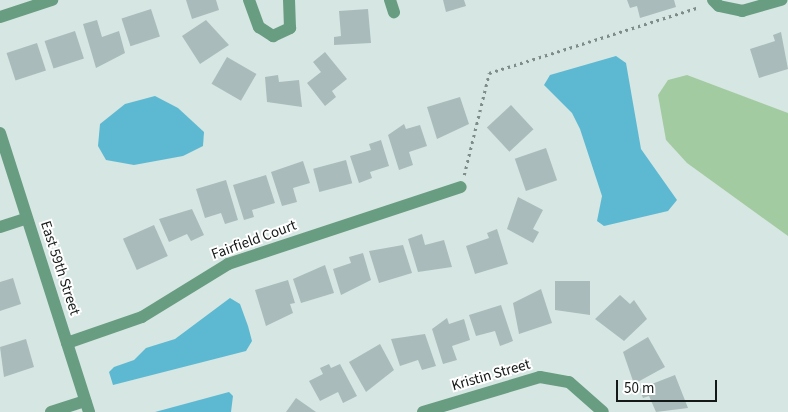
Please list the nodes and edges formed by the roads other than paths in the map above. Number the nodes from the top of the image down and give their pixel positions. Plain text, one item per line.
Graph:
1 (52, 0) edge
2 (249, 0) edge
3 (290, 0) edge
4 (780, 0) edge
5 (716, 3) edge
6 (0, 17) edge
7 (0, 133) edge
8 (461, 187) road end
9 (27, 218) junction
10 (0, 227) edge
11 (67, 343) junction
12 (87, 407) edge
13 (51, 412) edge
14 (423, 412) edge
15 (603, 412) edge

1 - 6 street
2 - 3 street
4 - 5 street
7 - 9 street, East 59th Street
8 - 11 street, Fairfield Court
9 - 10 street
9 - 11 street, East 59th Street
11 - 12 street, East 59th Street
12 - 13 street
14 - 15 street, Kristin Street

